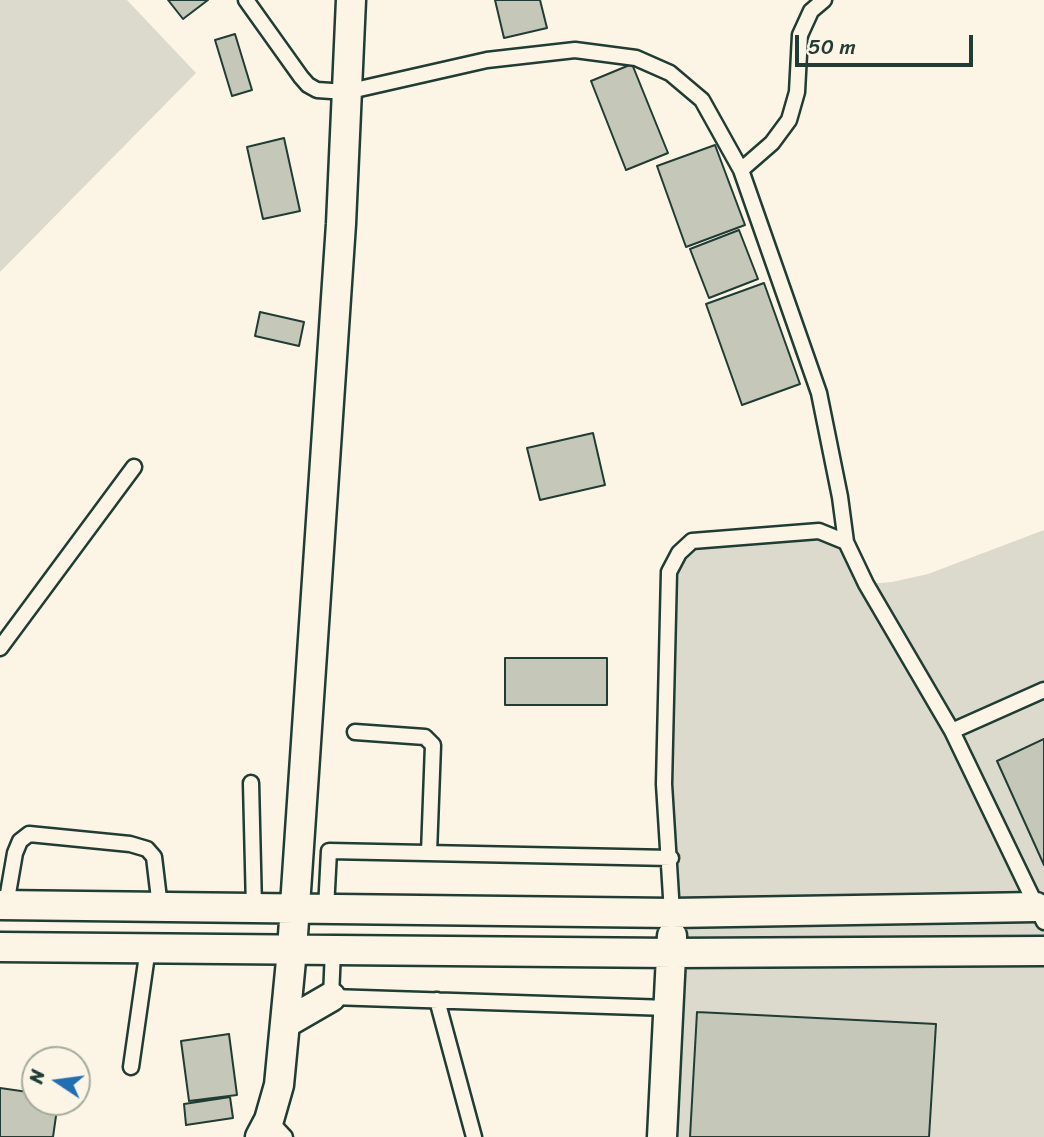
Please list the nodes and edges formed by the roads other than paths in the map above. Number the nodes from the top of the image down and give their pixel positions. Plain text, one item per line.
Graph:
1 (246, 0) edge
2 (351, 0) edge
3 (824, 0) edge
4 (346, 92) junction
5 (741, 170) junction
6 (134, 467) dead end
7 (846, 542) junction
8 (0, 648) edge
9 (1044, 690) edge
10 (952, 731) junction
11 (355, 732) dead end
12 (251, 783) dead end
13 (429, 853) junction
14 (671, 858) junction
15 (3, 905) edge
16 (160, 907) junction
17 (254, 908) junction
18 (293, 908) junction
19 (326, 909) junction
20 (1041, 911) edge
21 (672, 912) junction
22 (0, 947) edge
23 (148, 948) junction
24 (292, 950) junction
25 (333, 950) junction
26 (1044, 951) edge
27 (672, 953) junction
28 (331, 997) junction
29 (437, 1000) junction
30 (669, 1008) junction
31 (286, 1023) junction
32 (131, 1067) dead end
33 (272, 1131) edge
34 (474, 1137) edge
35 (662, 1137) edge

1 - 4 lane
2 - 4 street
3 - 5 lane
4 - 5 lane
4 - 18 street
5 - 7 lane
6 - 8 lane
7 - 10 lane
7 - 14 lane
9 - 10 lane
10 - 20 lane
11 - 13 lane
12 - 17 lane
13 - 14 lane
13 - 19 lane
14 - 21 lane
15 - 16 street
15 - 16 lane
16 - 17 street
17 - 18 street
18 - 19 street
18 - 24 street
19 - 21 street
20 - 21 street
21 - 27 street
22 - 23 street
23 - 24 street
23 - 32 lane
24 - 25 street
24 - 31 street
25 - 27 street
25 - 28 lane
26 - 27 street
27 - 30 street
28 - 29 lane
28 - 31 street
29 - 30 lane
29 - 34 lane
30 - 35 street
31 - 33 street

